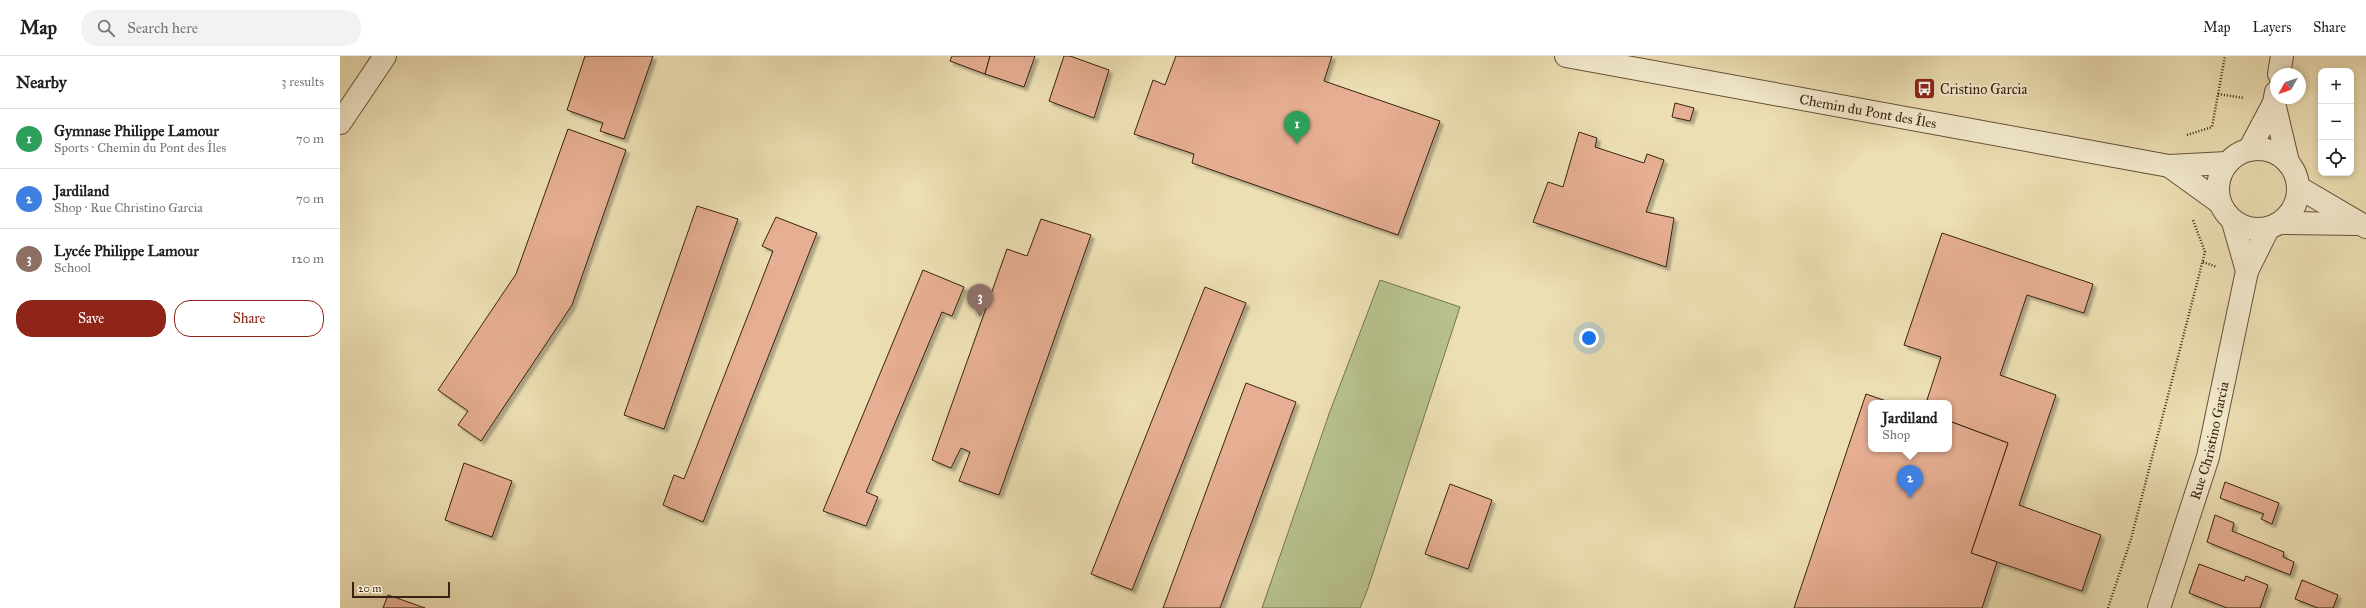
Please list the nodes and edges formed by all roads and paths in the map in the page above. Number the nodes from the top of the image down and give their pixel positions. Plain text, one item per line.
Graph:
1 (385, 56) edge
2 (1566, 56) edge
3 (2225, 56) edge
4 (2282, 56) edge
5 (2280, 68) edge
6 (2218, 94) junction
7 (2252, 100) dead end
8 (2272, 104) edge
9 (2276, 104) edge
10 (340, 123) edge
11 (2184, 136) dead end
12 (2249, 150) junction
13 (2288, 162) junction
14 (2226, 163) junction
15 (2169, 166) junction
16 (2298, 187) junction
17 (2219, 202) junction
18 (2193, 219) dead end
19 (2233, 222) junction
20 (2274, 226) junction
21 (2362, 226) edge
22 (2247, 271) junction
23 (2108, 608) edge
24 (2159, 608) edge

1 - 10 street
2 - 15 street, Chemin du Pont des Îles
3 - 6 path
4 - 5 street
6 - 7 path
6 - 11 path
8 - 12 street
9 - 13 street
12 - 13 street
12 - 14 street
13 - 16 street
14 - 15 street, Chemin du Pont des Îles
14 - 17 street
15 - 17 street, Chemin du Pont des Îles
16 - 20 street
16 - 21 street
17 - 19 street
18 - 23 path
19 - 20 street
19 - 22 street, Rue Christino Garcia
20 - 21 street
20 - 22 street, Rue Christino Garcia
22 - 24 street, Rue Christino Garcia

